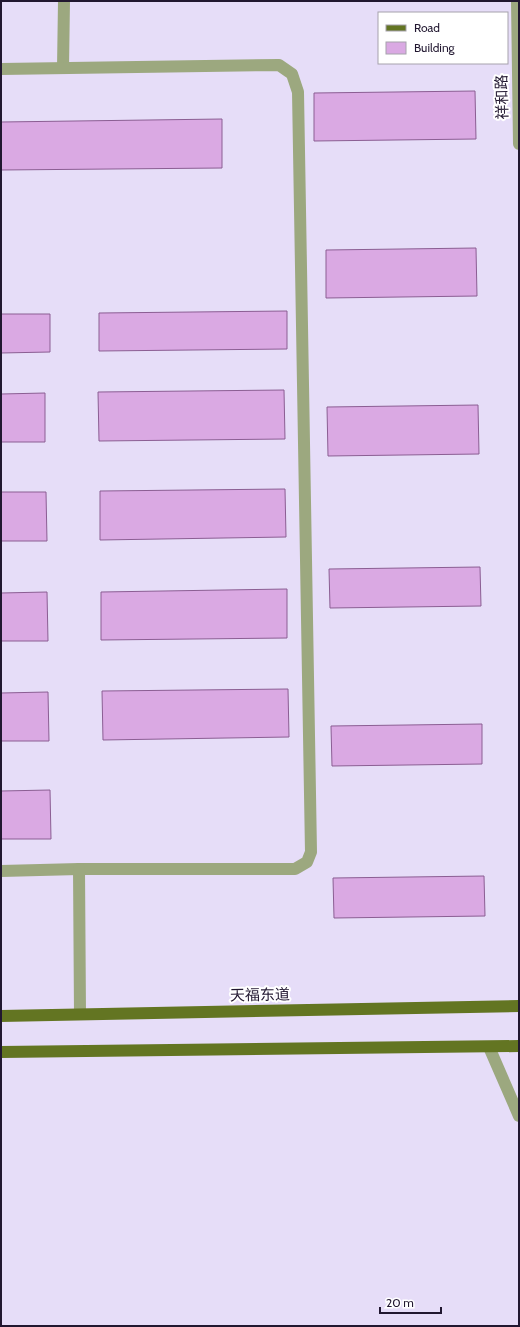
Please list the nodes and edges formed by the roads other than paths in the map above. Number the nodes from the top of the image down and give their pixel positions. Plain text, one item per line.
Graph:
1 (64, 1) edge
2 (517, 1) edge
3 (63, 68) junction
4 (1, 69) edge
5 (519, 144) edge
6 (80, 869) junction
7 (1, 871) edge
8 (519, 1006) edge
9 (80, 1014) junction
10 (1, 1016) edge
11 (489, 1046) junction
12 (519, 1046) edge
13 (1, 1052) edge
14 (519, 1116) edge

1 - 3 street
2 - 5 street, 祥和路
3 - 4 street
3 - 6 street
6 - 7 street
6 - 9 street
8 - 9 main road, 天福东道
9 - 10 main road, 天福东道
11 - 12 main road
11 - 13 main road
11 - 14 street

